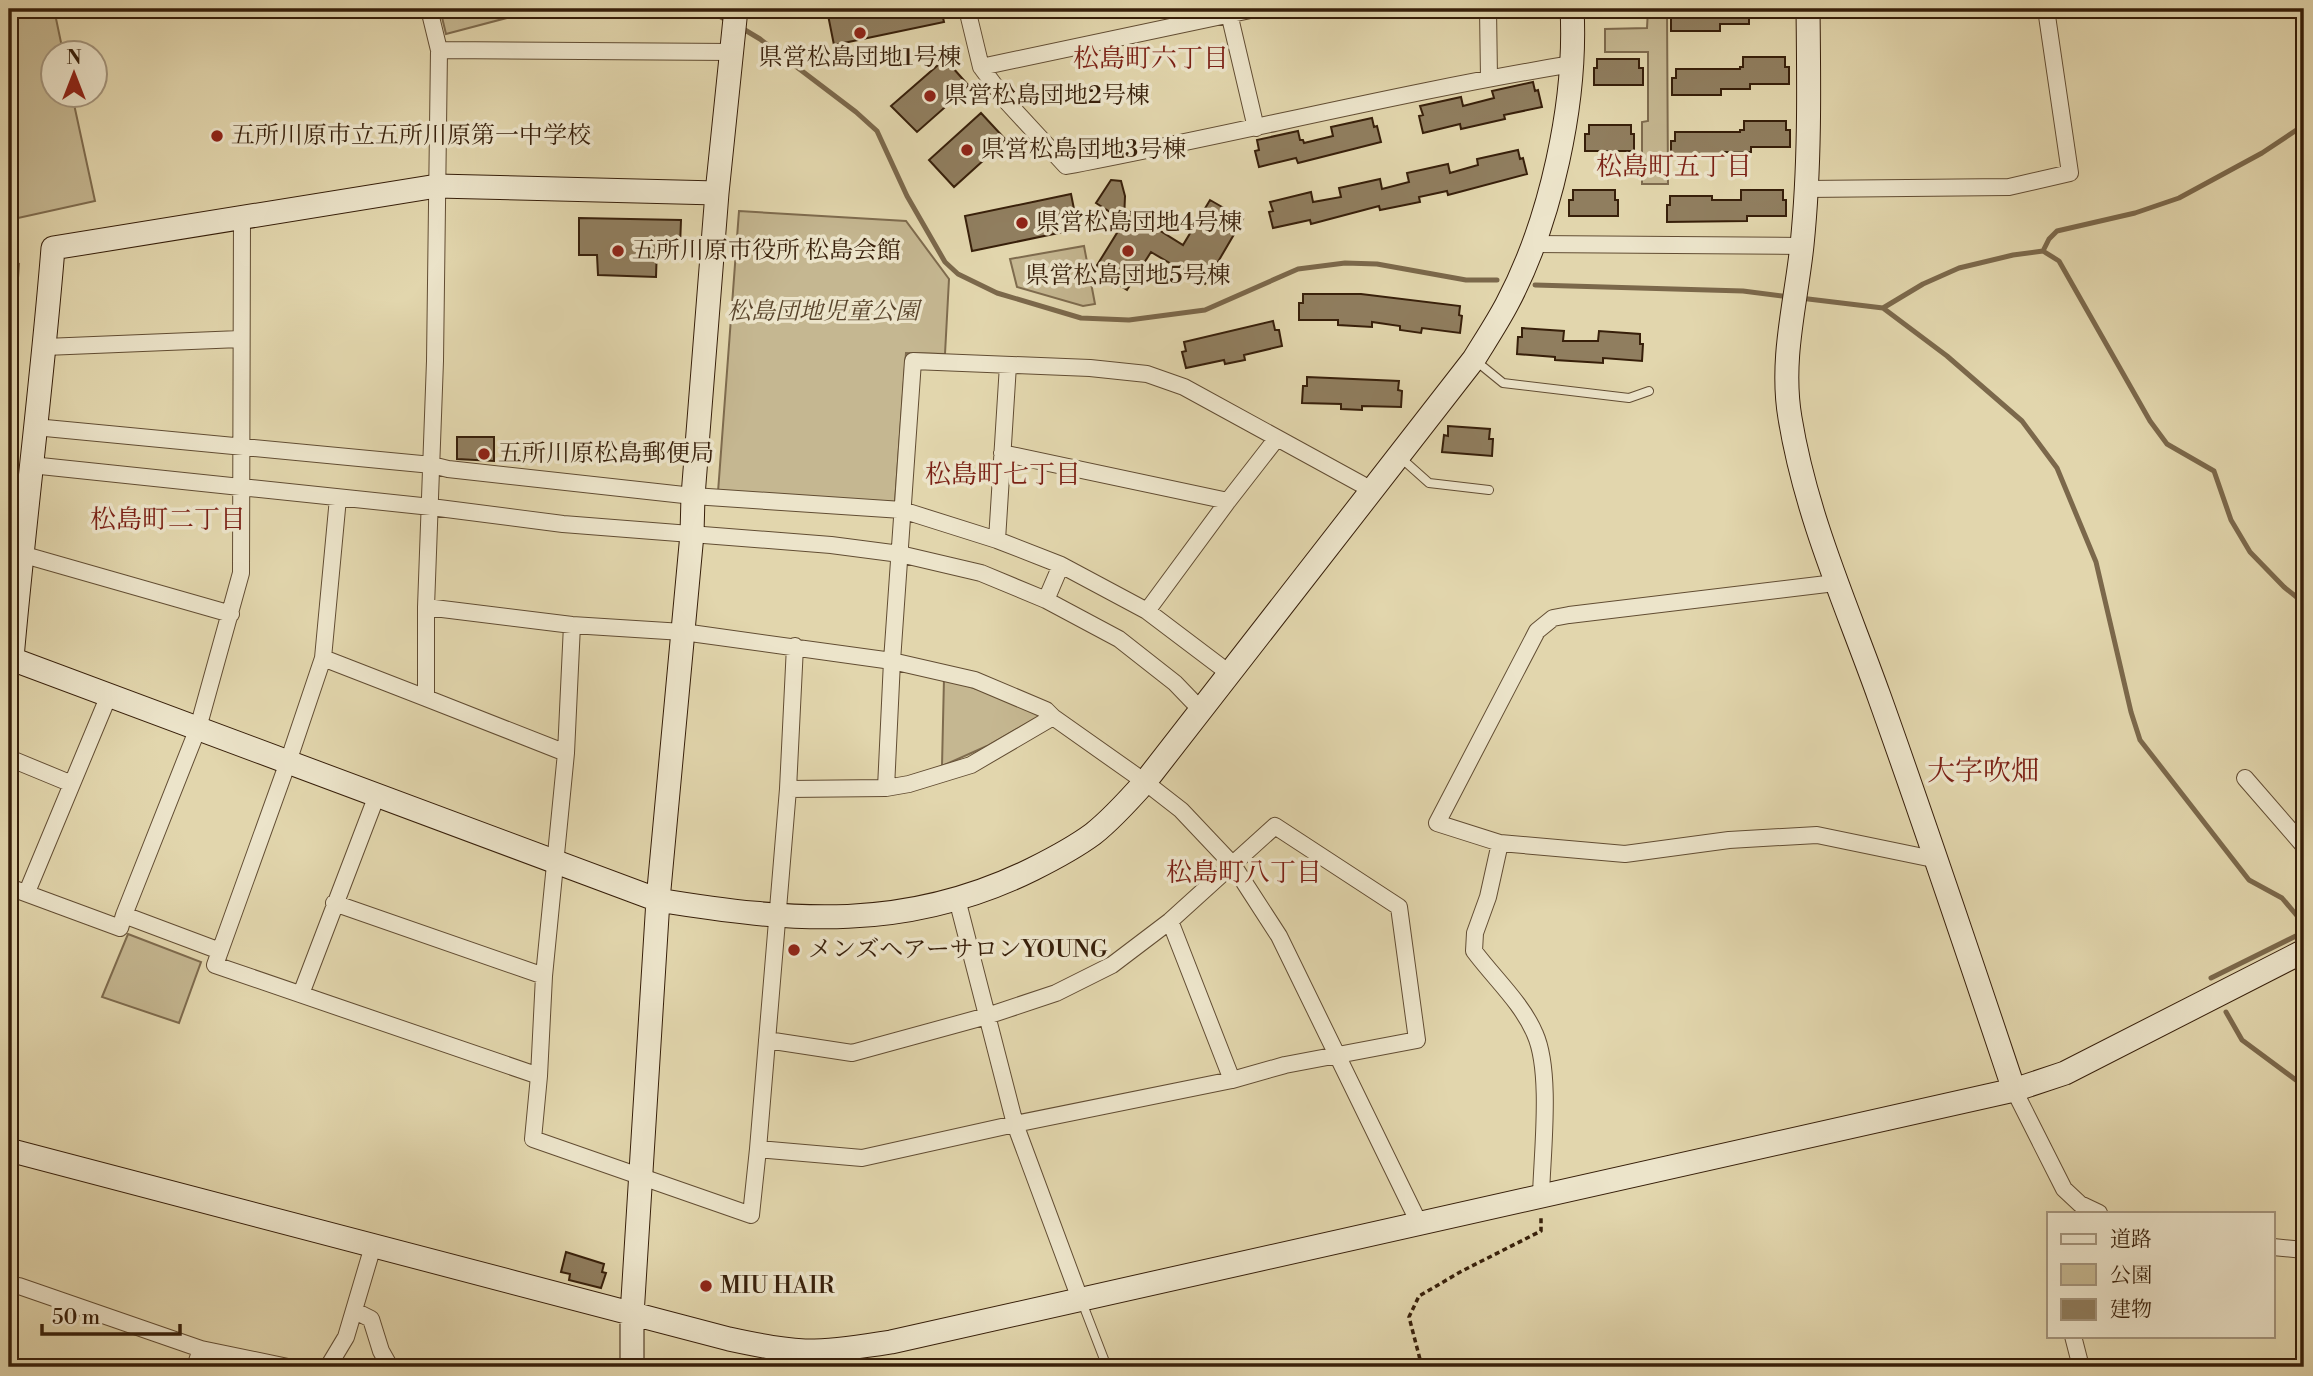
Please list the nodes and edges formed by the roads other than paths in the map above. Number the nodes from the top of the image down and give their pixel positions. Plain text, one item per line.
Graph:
1 (429, 9) edge
2 (736, 9) edge
3 (967, 9) edge
4 (1255, 9) edge
5 (1488, 9) edge
6 (1572, 9) edge
7 (1808, 9) edge
8 (2046, 9) edge
9 (1229, 11) edge
10 (733, 47) junction
11 (439, 50) junction
12 (1572, 64) junction
13 (981, 67) junction
14 (1489, 78) junction
15 (1256, 128) junction
16 (437, 186) junction
17 (1806, 189) junction
18 (717, 193) junction
19 (242, 216) junction
20 (1533, 244) junction
21 (1802, 246) junction
22 (240, 339) junction
23 (45, 347) junction
24 (1474, 359) junction
25 (1008, 365) junction
26 (1649, 391) dead end
27 (35, 427) junction
28 (1276, 438) junction
29 (240, 448) junction
30 (1002, 453) junction
31 (1398, 456) junction
32 (31, 465) junction
33 (432, 465) junction
34 (240, 488) junction
35 (1372, 490) junction
36 (1489, 490) dead end
37 (694, 496) junction
38 (338, 498) junction
39 (1228, 500) junction
40 (431, 507) junction
41 (902, 510) junction
42 (692, 534) junction
43 (997, 540) junction
44 (21, 554) junction
45 (900, 554) junction
46 (1061, 565) junction
47 (1835, 583) junction
48 (1046, 600) junction
49 (426, 607) junction
50 (1147, 611) junction
51 (231, 614) junction
52 (572, 625) junction
53 (683, 632) junction
54 (795, 646) junction
55 (10, 658) edge
56 (323, 658) junction
57 (892, 661) junction
58 (1229, 673) junction
59 (109, 695) junction
60 (426, 698) junction
61 (1201, 710) junction
62 (1053, 717) junction
63 (198, 728) junction
64 (566, 754) junction
65 (9, 758) edge
66 (288, 762) junction
67 (2245, 778) dead end
68 (1145, 782) junction
69 (72, 784) junction
70 (886, 788) junction
71 (788, 789) junction
72 (377, 795) junction
73 (1500, 843) junction
74 (2304, 846) edge
75 (1938, 860) junction
76 (556, 862) junction
77 (1233, 865) junction
78 (9, 887) edge
79 (27, 892) junction
80 (957, 899) junction
81 (657, 900) junction
82 (334, 903) junction
83 (124, 915) junction
84 (778, 917) junction
85 (1170, 921) junction
86 (220, 951) junction
87 (2304, 951) edge
88 (544, 976) junction
89 (301, 995) junction
90 (987, 1016) junction
91 (767, 1040) junction
92 (1336, 1055) junction
93 (539, 1076) junction
94 (1232, 1080) junction
95 (2014, 1090) junction
96 (1015, 1124) junction
97 (758, 1149) junction
98 (9, 1150) edge
99 (640, 1178) junction
100 (1541, 1196) junction
101 (2078, 1209) edge
102 (1419, 1223) junction
103 (373, 1247) junction
104 (2274, 1247) edge
105 (2304, 1250) edge
106 (19, 1286) dead end
107 (1080, 1299) junction
108 (355, 1311) junction
109 (632, 1315) junction
110 (2074, 1338) edge
111 (201, 1349) junction
112 (195, 1367) edge
113 (288, 1367) edge
114 (328, 1367) edge
115 (390, 1367) edge
116 (632, 1367) edge
117 (1107, 1367) edge
118 (2081, 1367) edge

1 - 11 street
2 - 10 street
3 - 13 street
4 - 9 street
5 - 14 street
6 - 12 street
7 - 17 street
8 - 17 street
9 - 13 street
9 - 15 street
10 - 11 street
10 - 18 street
11 - 16 street
12 - 14 street
12 - 20 street
13 - 15 street
14 - 15 street
16 - 18 street
16 - 19 street
16 - 33 street
17 - 21 street
18 - 37 street
19 - 22 street
19 - 23 street
20 - 21 street
20 - 24 street
21 - 47 street
22 - 23 street
22 - 29 street
23 - 27 street
24 - 26 lane
24 - 31 street
25 - 28 street
25 - 30 street
25 - 41 street
27 - 29 street
27 - 32 street
28 - 35 street
28 - 39 street
29 - 33 street
29 - 34 street
30 - 39 street
30 - 43 street
31 - 35 street
31 - 36 lane
32 - 34 street
32 - 44 street
33 - 37 street
33 - 40 street
34 - 38 street
34 - 51 street
35 - 58 street
37 - 41 street
37 - 42 street
38 - 40 street
38 - 56 street
39 - 50 street
40 - 42 street
40 - 49 street
41 - 43 street
41 - 45 street
42 - 45 street
42 - 53 street
43 - 46 street
44 - 51 street
44 - 55 street
45 - 48 street
45 - 57 street
46 - 48 street
46 - 50 street
47 - 73 street
47 - 75 street
48 - 61 street
49 - 52 street
49 - 60 street
50 - 58 street
51 - 63 street
52 - 53 street
52 - 64 street
53 - 54 street
53 - 81 street
54 - 57 street
54 - 71 street
55 - 59 street
56 - 60 street
56 - 66 street
57 - 62 street
57 - 70 street
58 - 61 street
59 - 63 street
59 - 69 street
60 - 64 street
61 - 68 street
62 - 68 street
62 - 70 street
63 - 66 street
63 - 83 street
64 - 76 street
65 - 69 street
66 - 72 street
66 - 86 street
67 - 74 street
68 - 77 street
68 - 80 street
69 - 79 street
70 - 71 street
71 - 84 street
72 - 76 street
72 - 82 street
73 - 75 street
73 - 100 street
75 - 95 street
76 - 81 street
76 - 88 street
77 - 85 street
77 - 92 street
77 - 92 street
78 - 79 street
79 - 83 street
80 - 84 street
80 - 90 street
81 - 84 street
81 - 99 street
82 - 88 street
82 - 89 street
83 - 86 street
84 - 91 street
85 - 90 street
85 - 94 street
86 - 89 street
87 - 95 street
88 - 93 street
89 - 93 street
90 - 91 street
90 - 96 street
91 - 97 street
92 - 94 street
92 - 102 street
93 - 99 street
94 - 96 street
95 - 100 street
95 - 101 street
96 - 97 street
96 - 107 street
97 - 99 street
98 - 103 street
99 - 109 street
100 - 102 street
102 - 107 street
103 - 108 street
103 - 109 street
104 - 105 street
106 - 111 street
107 - 109 street
107 - 117 lane
108 - 114 street
108 - 115 street
109 - 116 street
110 - 118 street
111 - 112 street
111 - 113 street

